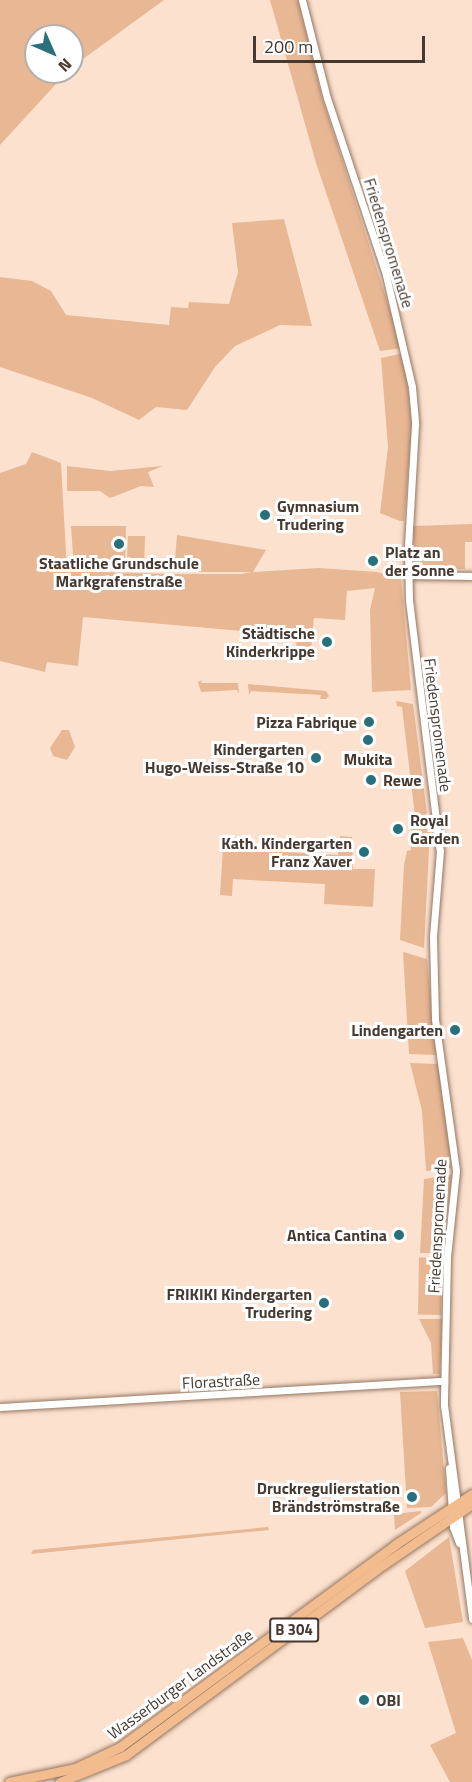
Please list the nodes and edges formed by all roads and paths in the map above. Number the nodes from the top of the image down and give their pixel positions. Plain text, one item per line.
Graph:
1 (302, 0) edge
2 (408, 575) junction
3 (472, 576) edge
4 (444, 1381) junction
5 (0, 1407) edge
6 (472, 1494) edge
7 (472, 1504) edge
8 (455, 1510) junction
9 (472, 1618) edge
10 (9, 1782) edge
11 (60, 1782) edge

1 - 2 street, Friedenspromenade
2 - 3 street
2 - 4 street, Friedenspromenade
4 - 5 street, Florastraße
4 - 8 street, Friedenspromenade
6 - 8 main road, Wasserburger Landstraße / B 304
7 - 8 main road, Wasserburger Landstraße / B 304
8 - 9 street, Friedenspromenade
8 - 10 main road, Wasserburger Landstraße / B 304
8 - 11 main road, Wasserburger Landstraße / B 304

